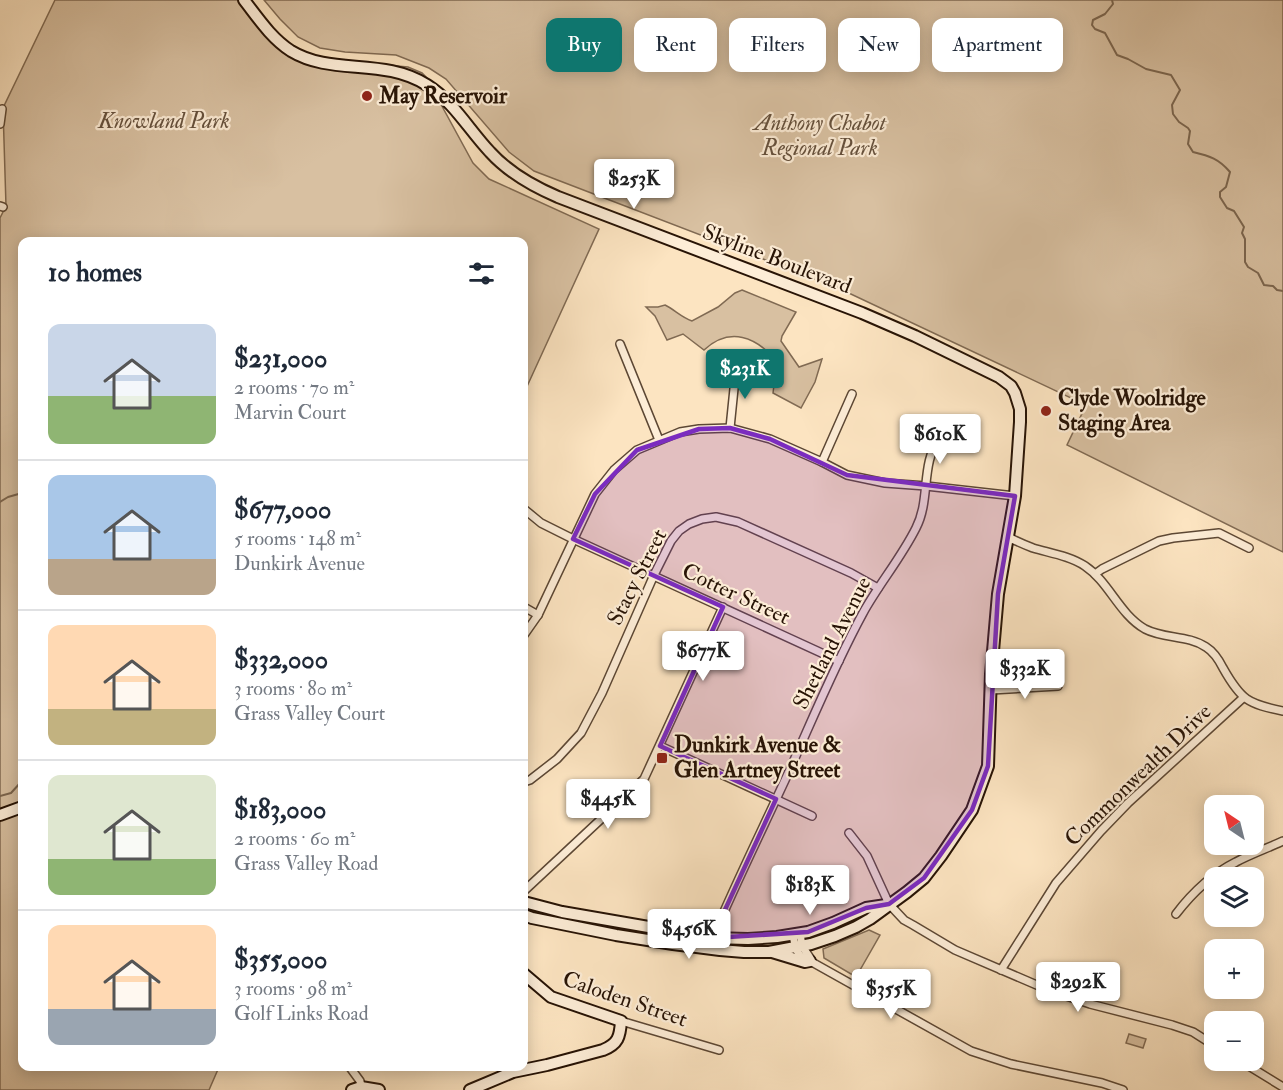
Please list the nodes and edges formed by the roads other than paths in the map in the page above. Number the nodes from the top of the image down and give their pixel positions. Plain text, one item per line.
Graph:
1 (244, 0) edge
2 (2, 109) dead end
3 (0, 124) edge
4 (620, 344) dead end
5 (736, 369) dead end
6 (852, 394) dead end
7 (730, 428) junction
8 (940, 437) dead end
9 (660, 440) junction
10 (822, 462) junction
11 (926, 486) junction
12 (1015, 496) junction
13 (528, 512) edge
14 (1008, 537) junction
15 (573, 539) junction
16 (1249, 548) dead end
17 (1095, 574) junction
18 (654, 575) junction
19 (878, 588) junction
20 (723, 607) junction
21 (528, 609) edge
22 (538, 615) junction
23 (528, 629) edge
24 (839, 661) junction
25 (1058, 686) dead end
26 (991, 690) junction
27 (1243, 698) junction
28 (1283, 711) edge
29 (660, 746) junction
30 (528, 781) edge
31 (776, 799) junction
32 (18, 808) edge
33 (0, 815) edge
34 (812, 816) dead end
35 (849, 833) dead end
36 (1283, 841) edge
37 (528, 887) edge
38 (528, 903) edge
39 (889, 904) junction
40 (1176, 914) dead end
41 (528, 916) edge
42 (797, 934) junction
43 (710, 943) junction
44 (799, 946) junction
45 (769, 951) junction
46 (810, 961) junction
47 (1001, 970) junction
48 (528, 977) edge
49 (621, 1021) junction
50 (1204, 1039) edge
51 (719, 1050) dead end
52 (528, 1069) edge
53 (353, 1071) edge
54 (518, 1071) edge
55 (1257, 1071) edge
56 (1283, 1087) edge
57 (487, 1088) edge
58 (356, 1089) edge
59 (379, 1090) edge
60 (470, 1090) edge
61 (1123, 1090) edge

1 - 12 main road, Skyline Boulevard
2 - 3 street
4 - 9 street
5 - 7 street
6 - 10 street
7 - 9 street
7 - 10 street
8 - 11 street, Shetland Avenue
9 - 15 street
10 - 11 street
11 - 12 street
11 - 19 street, Shetland Avenue
12 - 14 main road
13 - 15 street, Cotter Street
14 - 17 street
14 - 26 main road
15 - 18 street, Cotter Street
15 - 22 street
16 - 17 street
17 - 27 street
18 - 19 street, Stacy Street
18 - 20 street, Cotter Street
18 - 30 street, Stacy Street
19 - 24 street, Shetland Avenue
20 - 24 street, Cotter Street
20 - 29 street
21 - 22 street
22 - 23 street
24 - 31 street, Shetland Avenue
25 - 26 street
26 - 39 main road
27 - 28 street
27 - 47 street, Commonwealth Drive
29 - 31 street
29 - 37 street
31 - 34 street
31 - 43 street, Shetland Avenue
32 - 33 main road
35 - 39 street
36 - 40 street
38 - 43 main road
39 - 42 main road
39 - 44 main road
39 - 47 street
41 - 43 main road
42 - 43 main road
42 - 44 street
43 - 45 main road
44 - 45 main road
44 - 46 street
45 - 46 main road
46 - 61 street
47 - 50 street
48 - 49 main road, Caloden Street
49 - 51 street, Caloden Street
49 - 52 main road
53 - 58 street
54 - 57 main road
55 - 56 street
57 - 60 main road
58 - 59 main road

